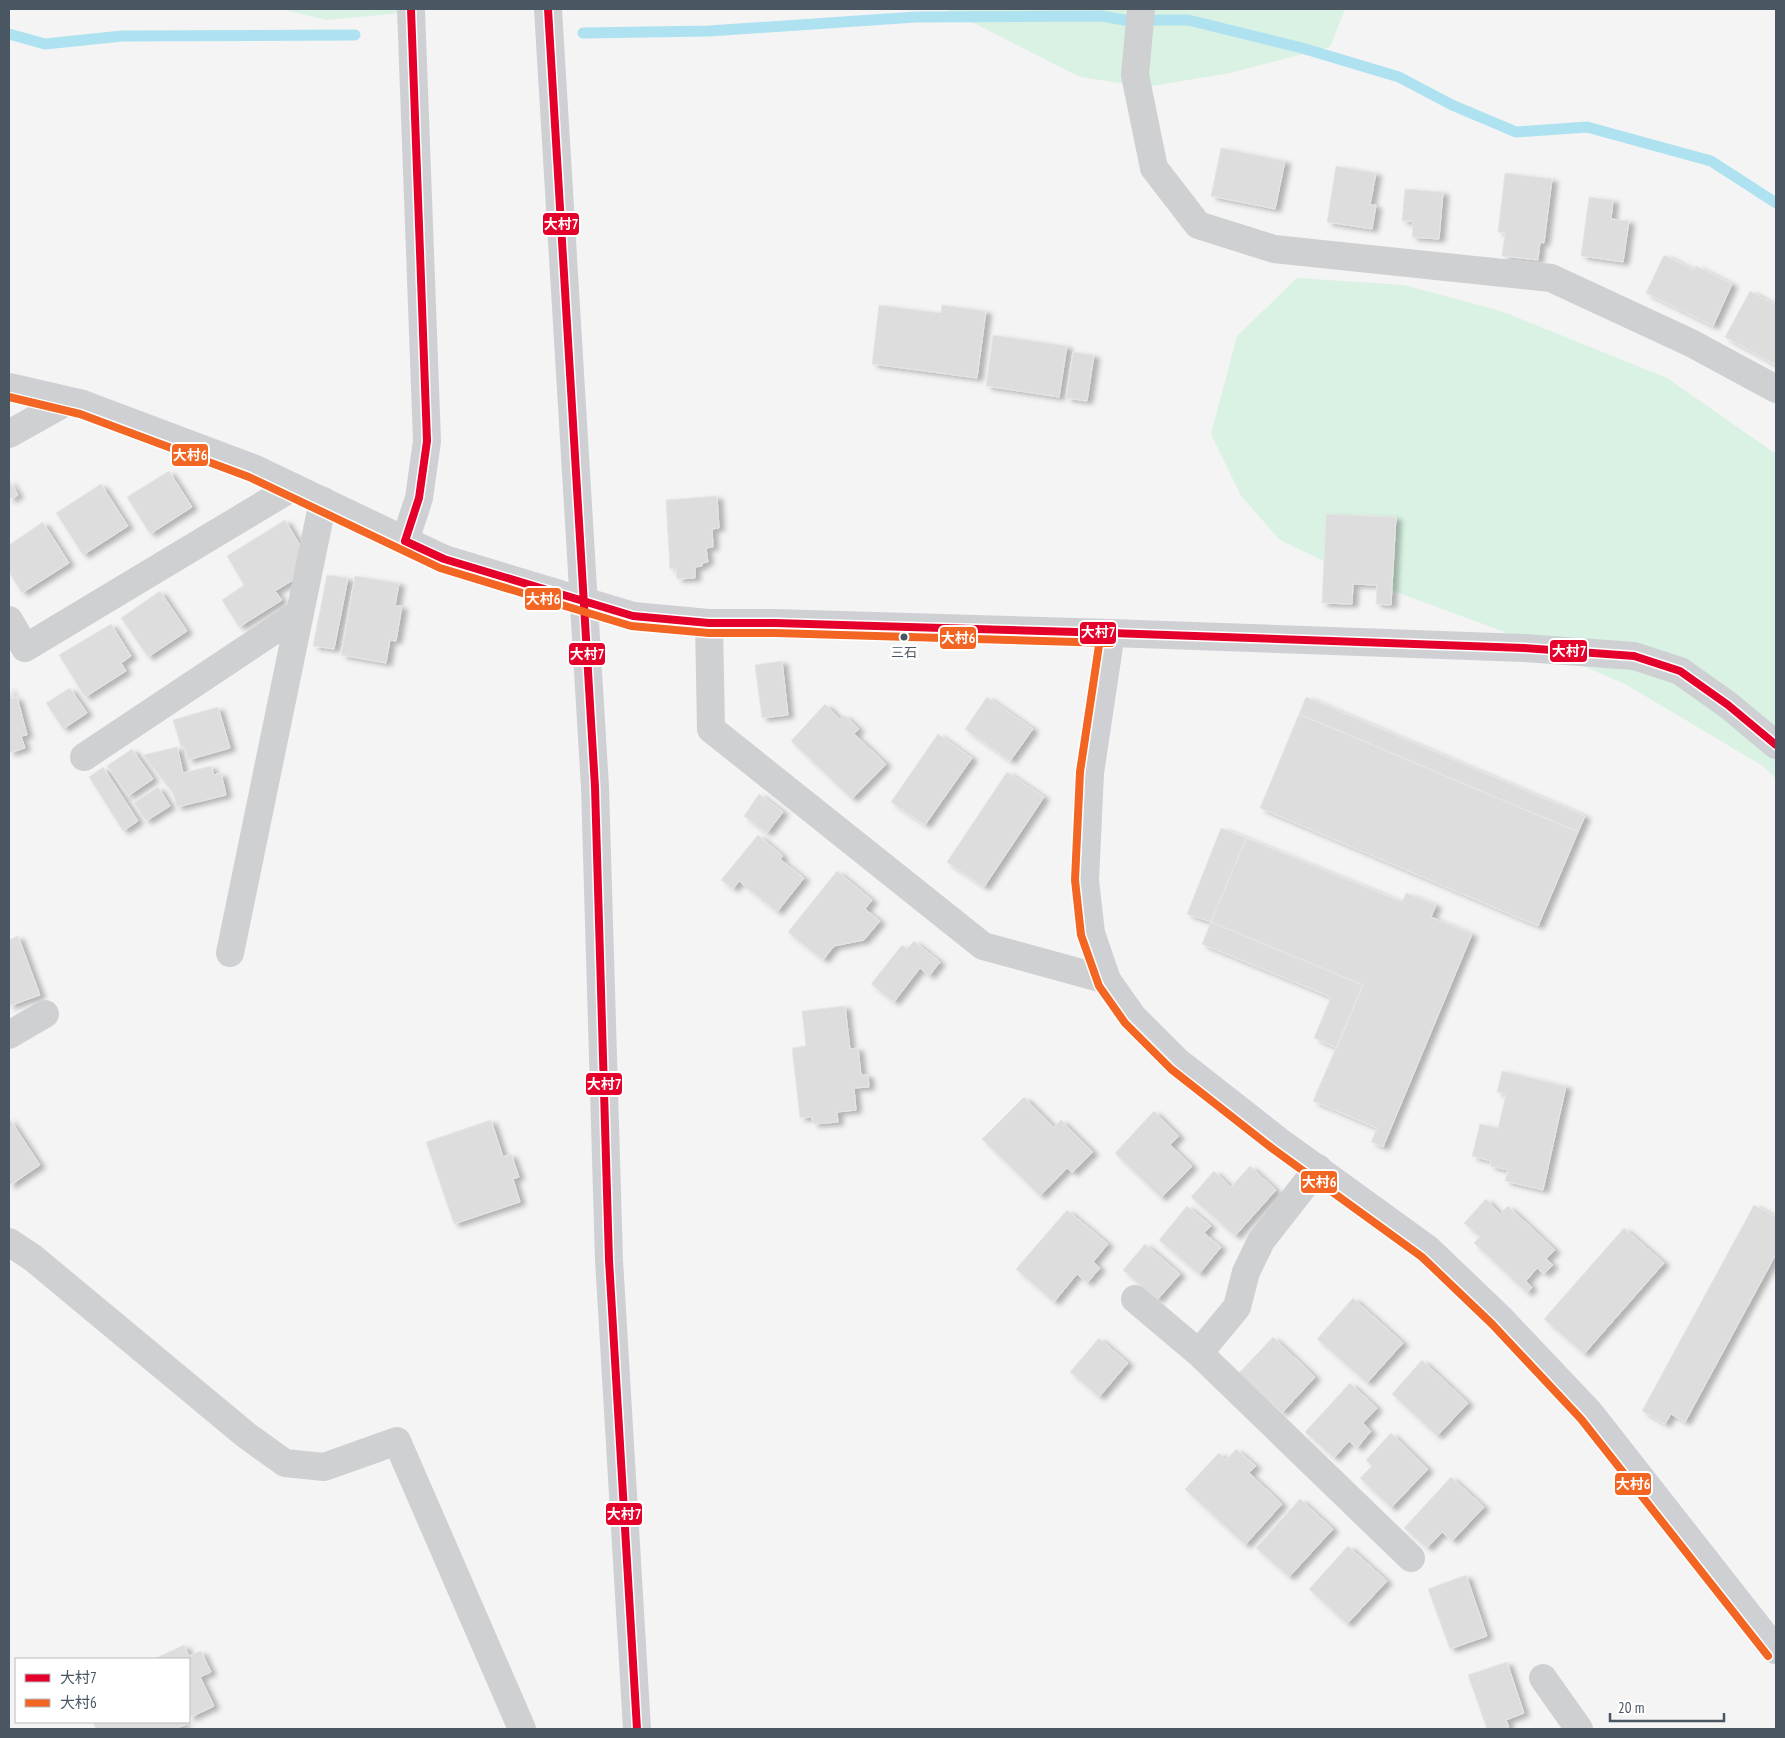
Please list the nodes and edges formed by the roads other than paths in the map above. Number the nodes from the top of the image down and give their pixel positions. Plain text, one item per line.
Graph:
1 (411, 9) edge
2 (548, 9) edge
3 (1141, 9) edge
4 (9, 387) edge
5 (1776, 389) edge
6 (68, 401) junction
7 (9, 434) edge
8 (293, 487) junction
9 (323, 501) junction
10 (405, 541) junction
11 (300, 613) junction
12 (9, 620) edge
13 (709, 623) junction
14 (1111, 633) junction
15 (1776, 745) edge
16 (84, 757) dead end
17 (230, 954) dead end
18 (1107, 980) junction
19 (45, 1014) dead end
20 (9, 1035) edge
21 (1318, 1168) junction
22 (9, 1242) edge
23 (1135, 1300) dead end
24 (1199, 1353) junction
25 (1411, 1558) dead end
26 (1776, 1650) edge
27 (1543, 1678) dead end
28 (522, 1729) edge
29 (637, 1729) edge
30 (1579, 1729) edge

1 - 10 street
2 - 29 street
3 - 5 street
4 - 6 street
6 - 7 street
6 - 8 street
8 - 9 street
8 - 12 street
9 - 10 street
9 - 11 street
10 - 13 street, bridge
11 - 16 street
11 - 17 street
13 - 14 street
13 - 18 street
14 - 15 street
14 - 18 street
18 - 21 street
19 - 20 street
21 - 24 street
21 - 26 street
22 - 28 street
23 - 24 street
24 - 25 street
27 - 30 street

